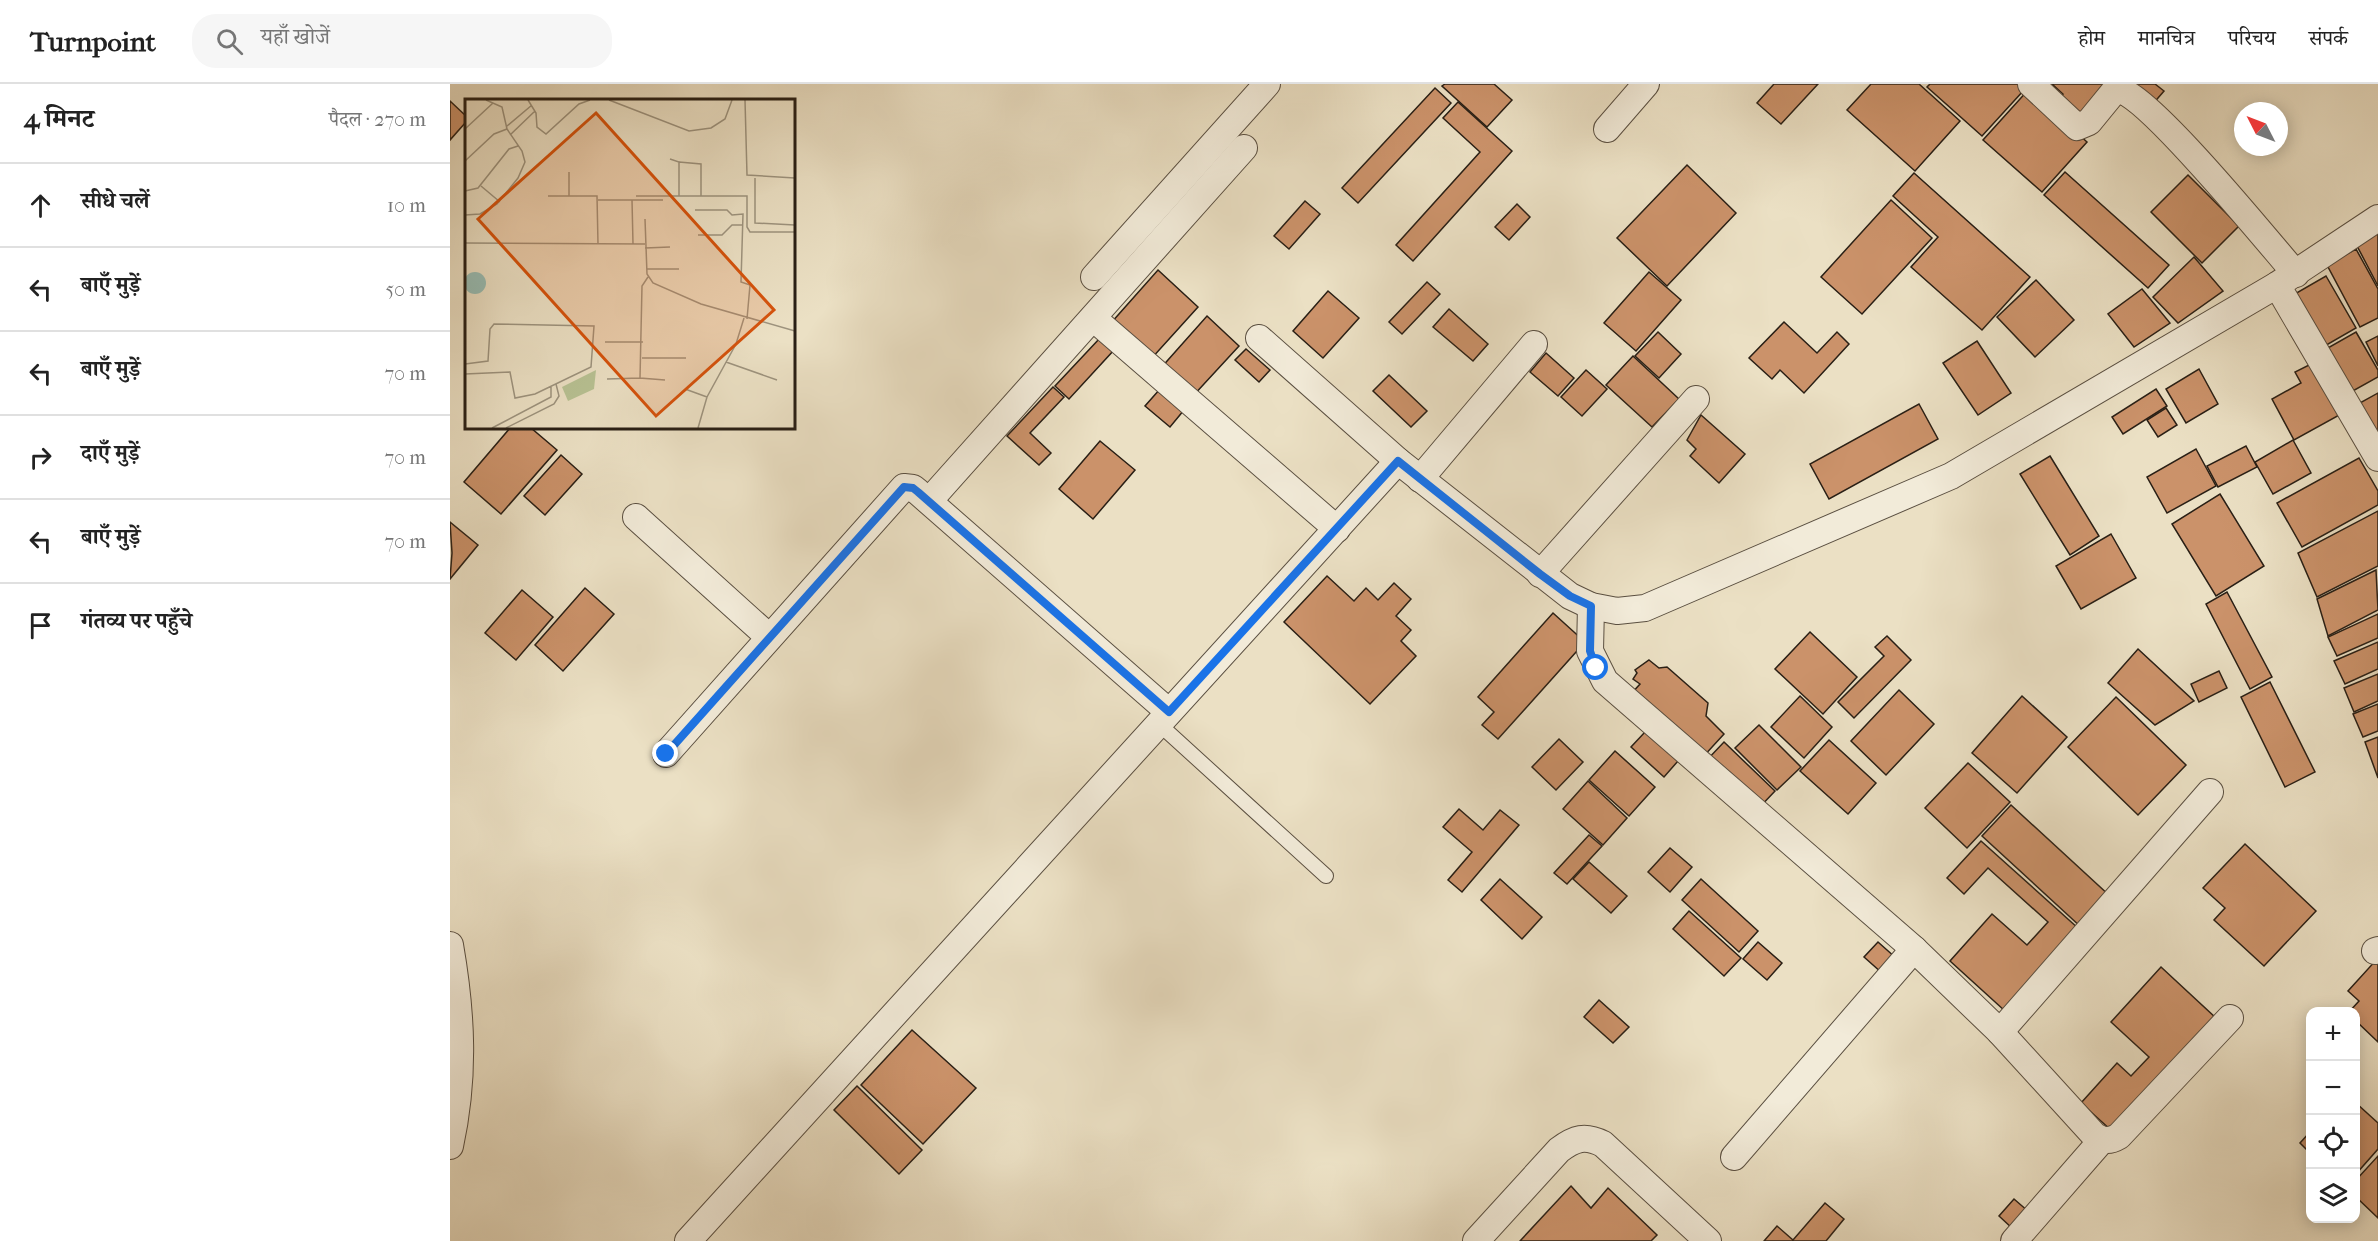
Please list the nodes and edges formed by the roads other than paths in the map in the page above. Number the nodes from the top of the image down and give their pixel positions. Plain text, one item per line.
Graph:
1 (1267, 84) edge
2 (1646, 84) edge
3 (2031, 84) edge
4 (1607, 129) dead end
5 (1244, 148) dead end
6 (2378, 218) edge
7 (1094, 277) dead end
8 (2287, 280) junction
9 (1093, 318) junction
10 (1259, 338) dead end
11 (1534, 344) dead end
12 (1696, 399) dead end
13 (2378, 458) edge
14 (1398, 461) junction
15 (1420, 479) junction
16 (929, 501) junction
17 (636, 517) dead end
18 (1337, 529) junction
19 (1540, 574) junction
20 (1591, 606) junction
21 (769, 638) junction
22 (1164, 718) junction
23 (666, 754) dead end
24 (2210, 792) dead end
25 (1326, 876) dead end
26 (450, 945) edge
27 (1914, 950) junction
28 (2229, 1018) dead end
29 (2000, 1032) junction
30 (455, 1041) edge
31 (2102, 1140) junction
32 (450, 1146) edge
33 (1734, 1157) dead end
34 (688, 1241) edge
35 (1476, 1241) edge
36 (1708, 1241) edge
37 (2013, 1241) edge

1 - 7 street
2 - 4 street
3 - 8 street
5 - 9 street
6 - 8 street
8 - 13 street
8 - 20 street
9 - 16 street
9 - 18 street
10 - 14 street
11 - 15 street
12 - 19 street
14 - 15 street
14 - 18 street
15 - 19 street
16 - 21 street
16 - 22 street
17 - 21 street
18 - 22 street
19 - 20 street
20 - 27 street
21 - 23 street
22 - 25 lane
22 - 34 street
24 - 29 street
26 - 30 street
27 - 29 street
27 - 33 street
28 - 31 street
29 - 31 street
30 - 32 street
31 - 37 street
35 - 36 street

